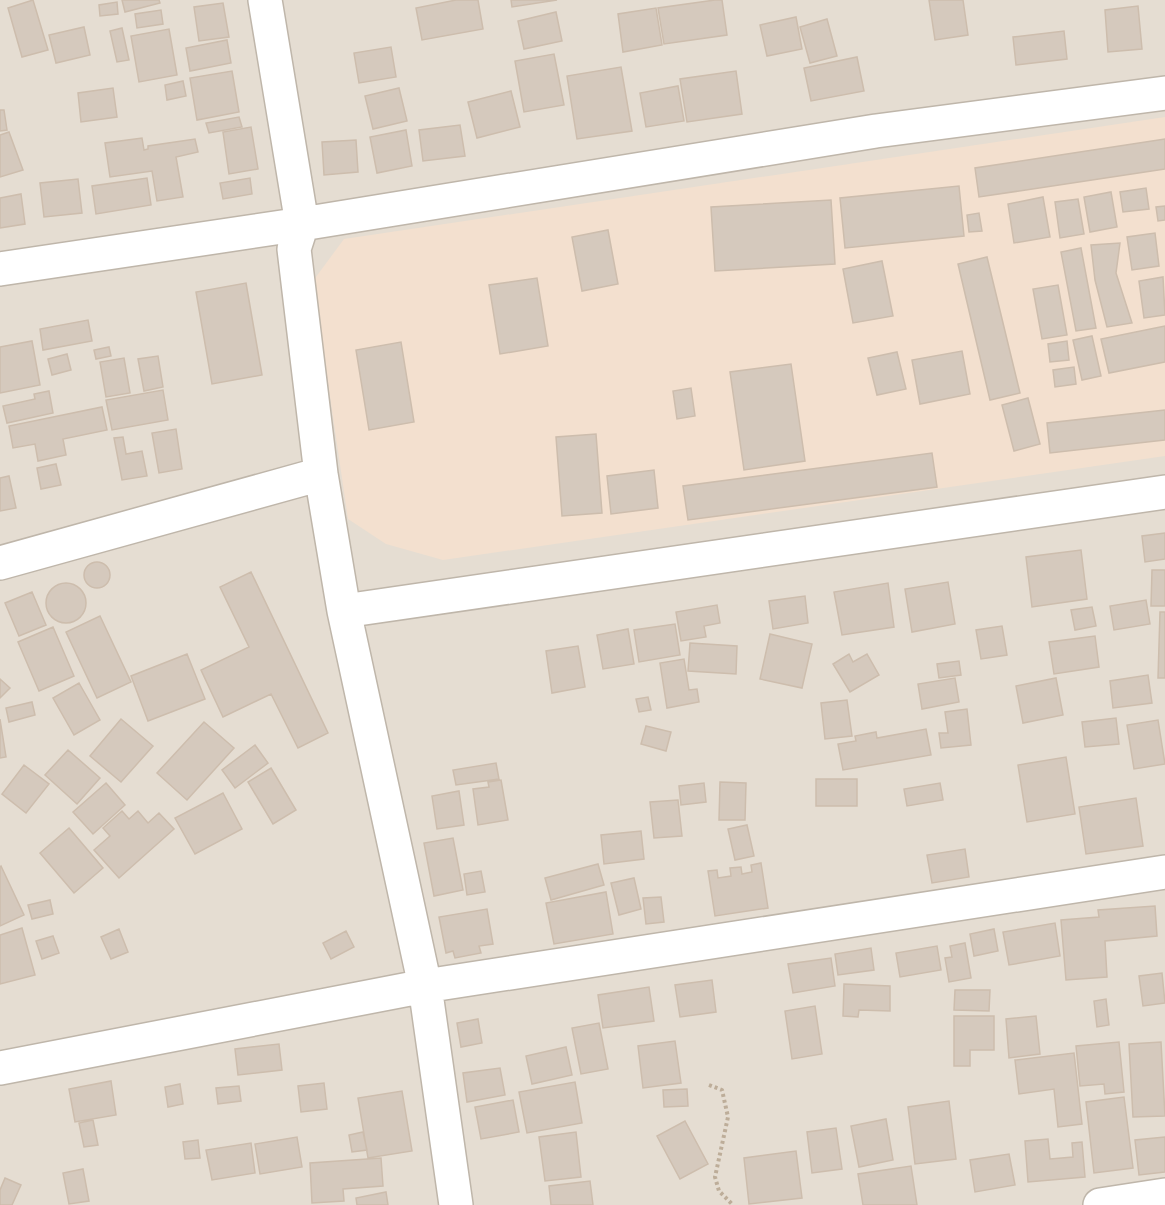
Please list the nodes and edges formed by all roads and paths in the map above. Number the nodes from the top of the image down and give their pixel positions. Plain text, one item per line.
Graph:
1 (265, 0) edge
2 (1165, 93) edge
3 (302, 224) junction
4 (0, 269) edge
5 (321, 474) junction
6 (1165, 492) edge
7 (0, 563) edge
8 (344, 611) junction
9 (1165, 872) edge
10 (425, 986) junction
11 (0, 1068) edge
12 (709, 1085) dead end
13 (1165, 1195) edge
14 (456, 1205) edge
15 (733, 1205) edge
16 (1100, 1205) edge

1 - 3 street
2 - 3 street
3 - 4 street
3 - 5 street
5 - 7 street
5 - 8 street
6 - 8 street
8 - 10 street
9 - 10 street
10 - 11 street
10 - 14 street
12 - 15 path
13 - 16 street

